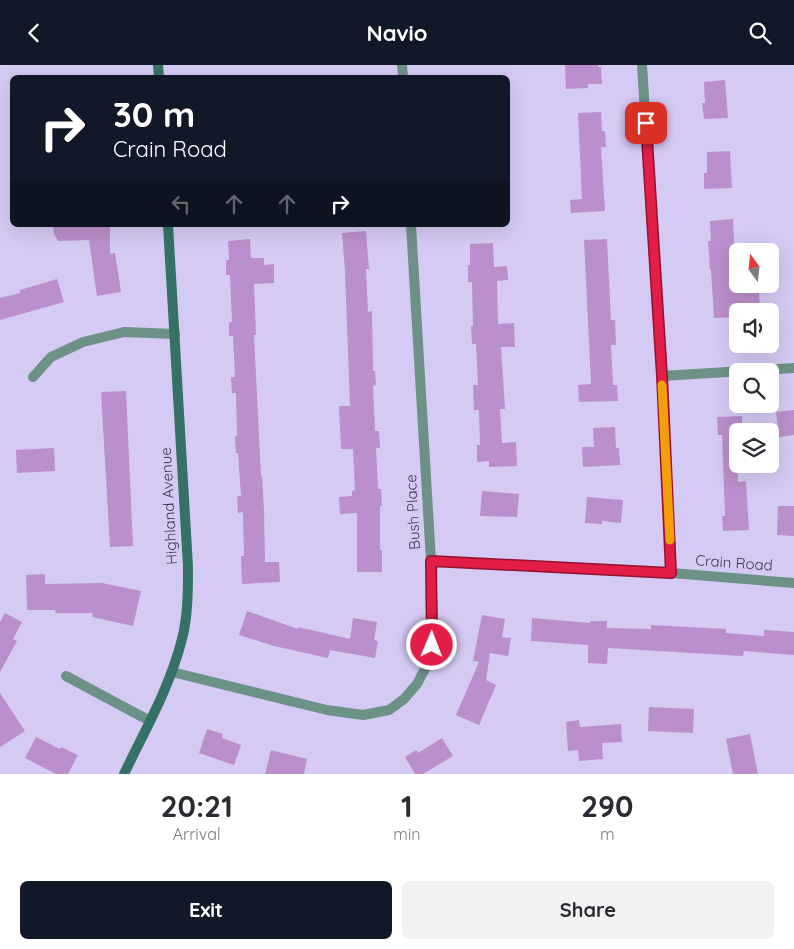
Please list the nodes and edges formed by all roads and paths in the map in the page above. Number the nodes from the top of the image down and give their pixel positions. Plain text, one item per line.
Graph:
1 (642, 65) edge
2 (168, 227) edge
3 (411, 227) edge
4 (175, 334) junction
5 (794, 368) edge
6 (662, 376) junction
7 (33, 377) dead end
8 (431, 561) junction
9 (671, 573) junction
10 (794, 583) edge
11 (172, 672) junction
12 (66, 676) dead end
13 (150, 721) junction
14 (124, 774) edge

1 - 6 street
2 - 4 street, Highland Avenue
3 - 8 street, Bush Place
4 - 7 street
4 - 11 street, Highland Avenue
5 - 6 street
6 - 9 street
8 - 9 street, Crain Road
8 - 11 street, Bush Place
9 - 10 street, Crain Road
11 - 13 street, Highland Avenue
12 - 13 street
13 - 14 street, Highland Avenue

